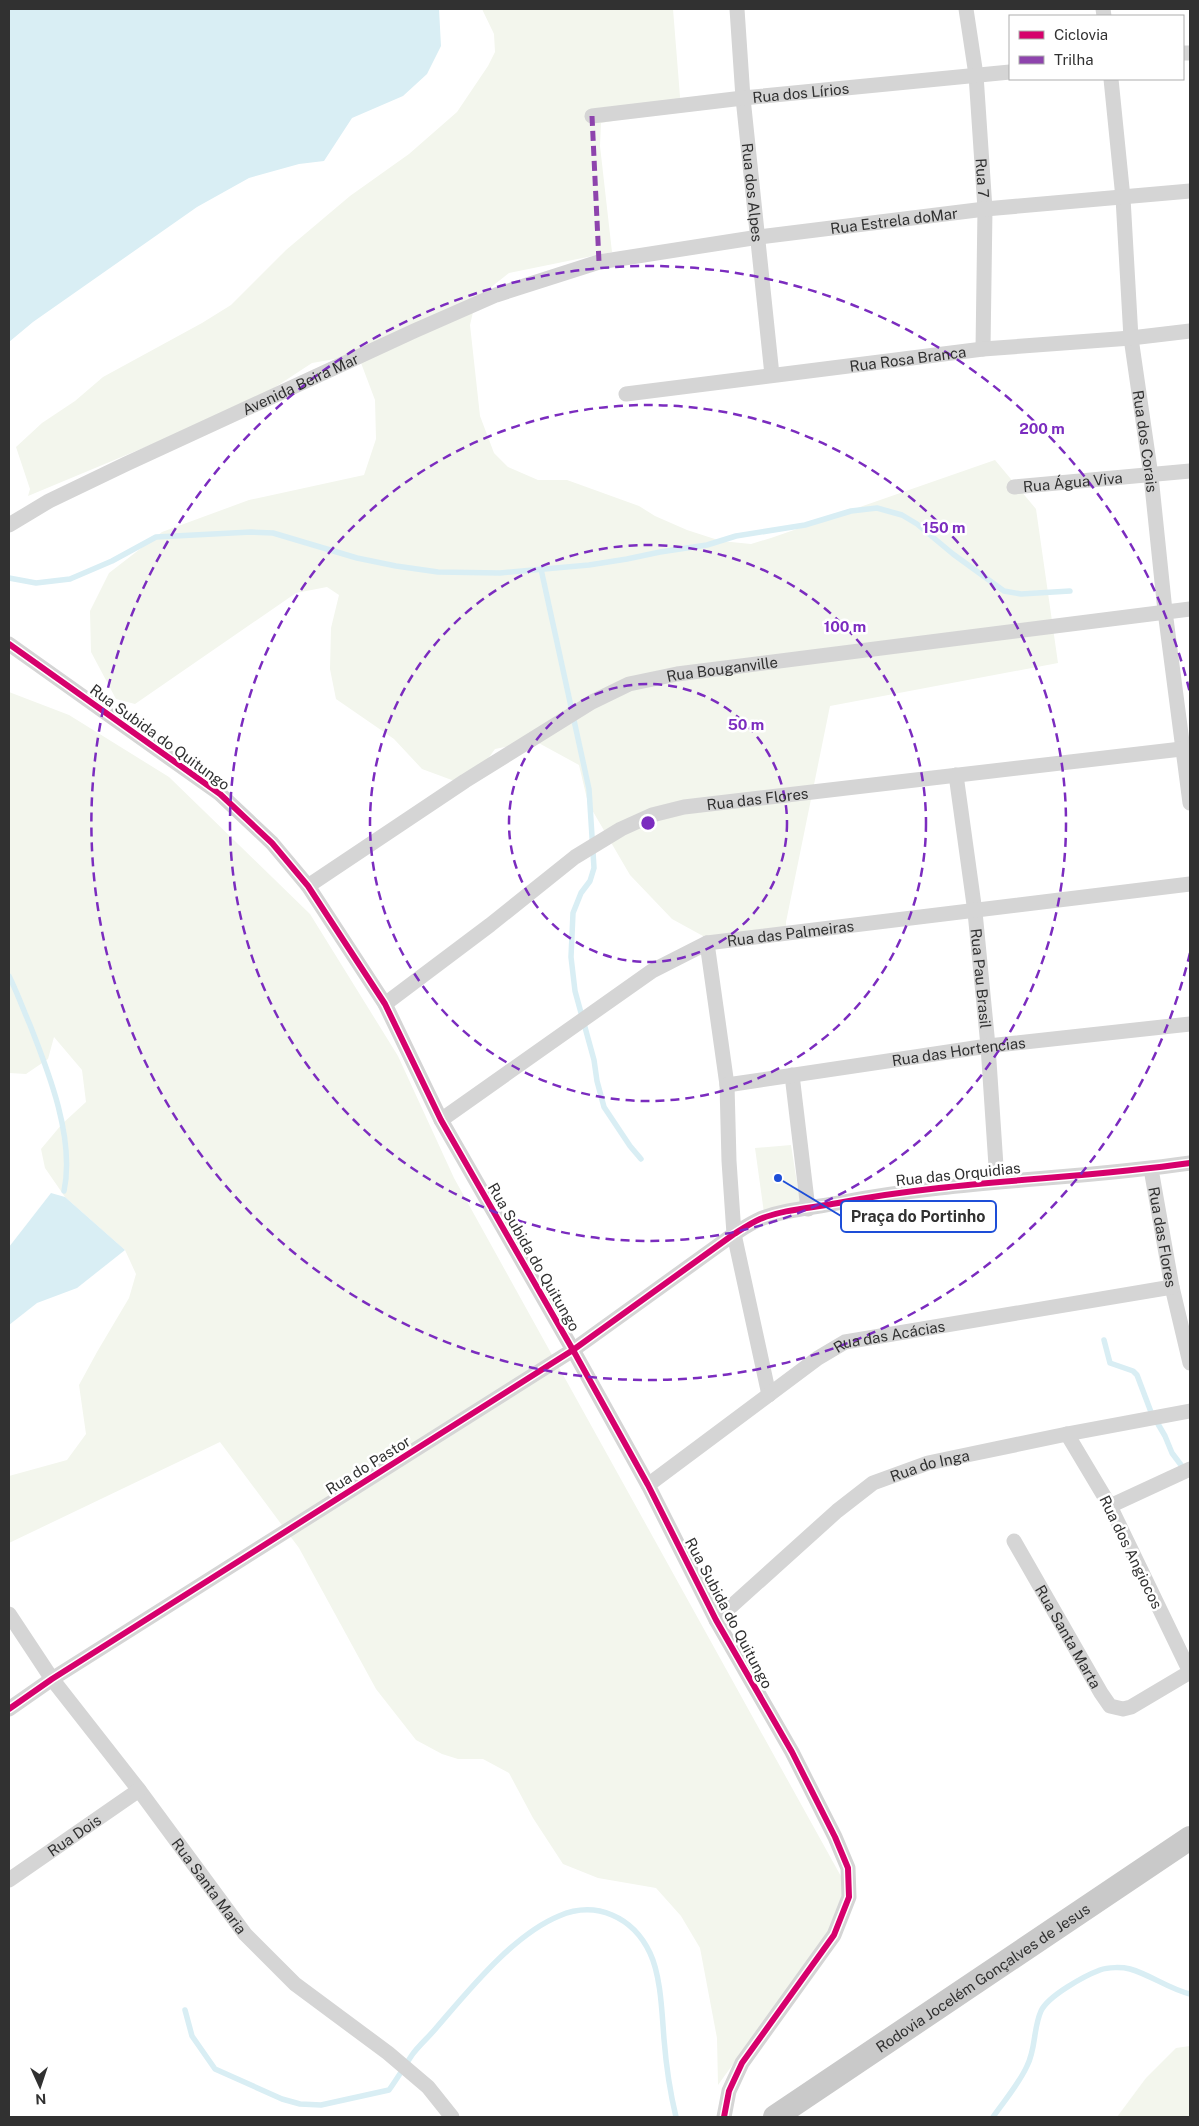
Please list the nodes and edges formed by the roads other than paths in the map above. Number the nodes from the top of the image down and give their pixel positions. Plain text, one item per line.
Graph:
1 (737, 9) edge
2 (966, 9) edge
3 (1009, 72) edge
4 (976, 75) junction
5 (1111, 80) edge
6 (743, 98) junction
7 (592, 116) dead end
8 (1190, 191) edge
9 (1123, 198) junction
10 (985, 208) junction
11 (759, 237) junction
12 (599, 262) joint
13 (1190, 331) edge
14 (1131, 338) junction
15 (983, 349) junction
16 (772, 375) junction
17 (626, 394) dead end
18 (1190, 471) edge
19 (1151, 476) junction
20 (1014, 487) dead end
21 (9, 525) edge
22 (1190, 609) edge
23 (1165, 611) junction
24 (9, 644) edge
25 (1187, 749) edge
26 (956, 776) junction
27 (1190, 803) edge
28 (1190, 884) edge
29 (308, 886) junction
30 (975, 912) junction
31 (707, 943) junction
32 (385, 1004) junction
33 (1190, 1024) edge
34 (988, 1046) junction
35 (792, 1075) junction
36 (727, 1085) junction
37 (441, 1120) junction
38 (1190, 1164) edge
39 (1151, 1169) junction
40 (997, 1181) junction
41 (808, 1209) junction
42 (734, 1234) junction
43 (1172, 1287) junction
44 (573, 1350) junction
45 (1190, 1364) edge
46 (769, 1395) junction
47 (1190, 1411) edge
48 (1067, 1434) junction
49 (1190, 1469) edge
50 (648, 1485) junction
51 (1110, 1506) junction
52 (1014, 1541) dead end
53 (9, 1614) edge
54 (716, 1620) junction
55 (1190, 1672) edge
56 (52, 1679) junction
57 (9, 1709) edge
58 (139, 1790) junction
59 (1190, 1838) edge
60 (9, 1880) edge
61 (452, 2117) edge
62 (724, 2117) edge
63 (775, 2117) edge

1 - 6 street, Rua dos Alpes
2 - 4 street, Rua 7
3 - 4 street, Rua dos Lírios
4 - 6 street, Rua dos Lírios
4 - 10 street, Rua 7
5 - 9 street, Rua dos Corais
6 - 7 street, Rua dos Lírios
6 - 11 street, Rua dos Alpes
8 - 9 street, Rua Estrela doMar
9 - 10 street, Rua Estrela doMar
9 - 14 street, Rua dos Corais
10 - 11 street, Rua Estrela doMar
10 - 15 street, Rua 7
11 - 12 street, Rua Estrela doMar
11 - 16 street, Rua dos Alpes
12 - 21 street, Avenida Beira Mar
13 - 14 street, Rua Rosa Branca
14 - 15 street, Rua Rosa Branca
14 - 19 street, Rua dos Corais
15 - 16 street, Rua Rosa Branca
16 - 17 street, Rua Rosa Branca
18 - 19 street, Rua Água Viva
19 - 20 street, Rua Água Viva
19 - 23 street, Rua dos Corais
22 - 23 street, Rua Bouganville
23 - 25 street, Rua dos Corais
23 - 29 street, Rua Bouganville
24 - 29 street, Rua Subida do Quitungo
25 - 26 street, Rua das Flores
25 - 27 street, Rua dos Corais
26 - 30 street, Rua Pau Brasil
26 - 32 street, Rua das Flores
28 - 30 street, Rua das Palmeiras
29 - 32 street, Rua Subida do Quitungo
30 - 31 street, Rua das Palmeiras
30 - 34 street, Rua Pau Brasil
31 - 36 street
31 - 37 street, Rua das Palmeiras
32 - 37 street, Rua Subida do Quitungo
33 - 34 street, Rua das Hortencias
34 - 35 street, Rua das Hortencias
34 - 40 street, Rua Pau Brasil
35 - 36 street, Rua das Hortencias
35 - 41 street
36 - 42 street
37 - 44 street, Rua Subida do Quitungo
38 - 39 street, Rua das Orquidias
39 - 40 street, Rua das Orquidias
39 - 43 street, Rua das Flores
40 - 41 street, Rua das Orquidias
41 - 42 street, Rua das Orquidias
42 - 44 street, Rua do Pastor
42 - 46 street
43 - 45 street, Rua das Flores
43 - 46 street, Rua das Acácias
44 - 50 street, Rua Subida do Quitungo
44 - 56 street, Rua do Pastor
46 - 50 street, Rua das Acácias
47 - 48 street, Rua do Inga
48 - 51 street, Rua dos Angiocos
48 - 54 street, Rua do Inga
49 - 51 street
50 - 54 street, Rua Subida do Quitungo
51 - 55 street, Rua dos Angiocos
52 - 55 street, Rua Santa Marta
53 - 56 street, Rua Santa Maria
54 - 62 street, Rua Subida do Quitungo
56 - 57 street, Rua do Pastor
56 - 58 street, Rua Santa Maria
58 - 60 street, Rua Dois
58 - 61 street, Rua Santa Maria
59 - 63 main road, Rodovia Jocelém Gonçalves de Jesus

